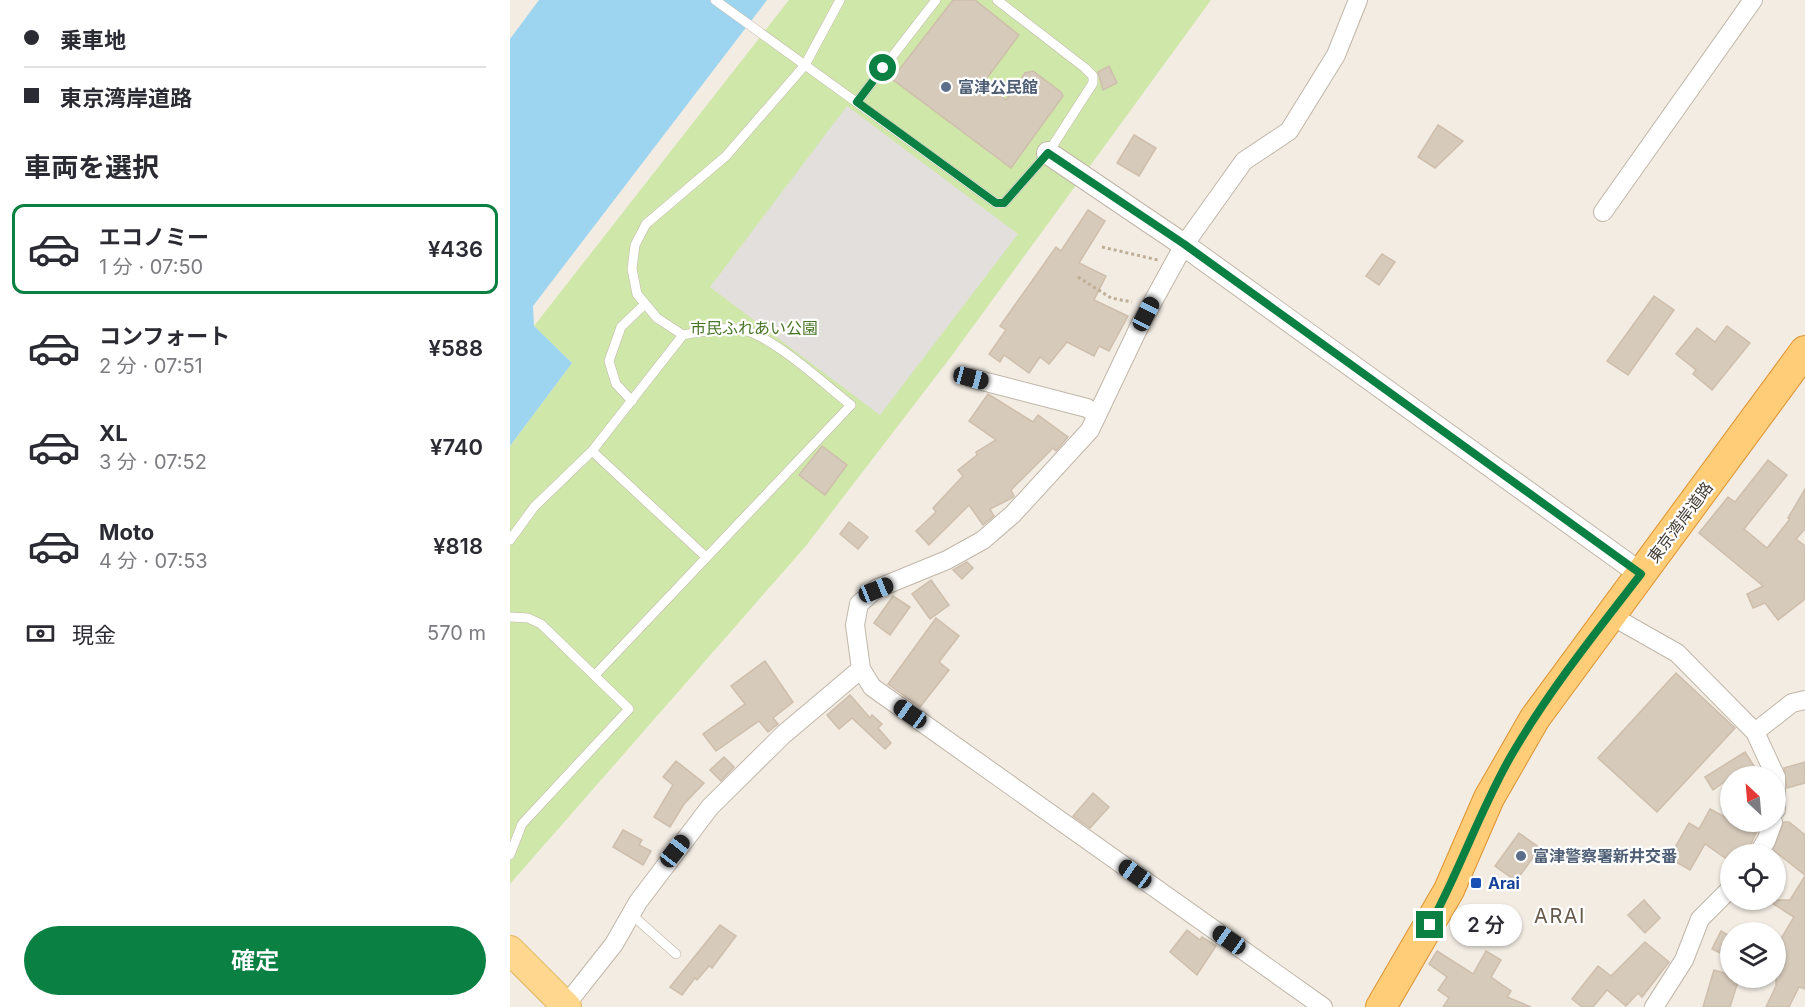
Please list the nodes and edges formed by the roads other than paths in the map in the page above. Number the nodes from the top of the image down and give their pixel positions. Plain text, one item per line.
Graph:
1 (715, 0) edge
2 (840, 0) edge
3 (936, 0) edge
4 (997, 0) edge
5 (1358, 0) edge
6 (1753, 0) edge
7 (805, 65) junction
8 (857, 102) junction
9 (1048, 153) junction
10 (1603, 212) dead end
11 (1184, 244) junction
12 (645, 304) junction
13 (683, 335) junction
14 (1805, 351) edge
15 (971, 378) dead end
16 (632, 401) junction
17 (1097, 415) junction
18 (592, 451) junction
19 (510, 540) edge
20 (706, 557) junction
21 (1641, 574) junction
22 (1610, 615) junction
23 (510, 617) edge
24 (861, 669) junction
25 (595, 675) junction
26 (1805, 700) edge
27 (1755, 732) junction
28 (1771, 766) edge
29 (510, 855) edge
30 (1720, 899) edge
31 (631, 914) junction
32 (510, 950) edge
33 (676, 954) dead end
34 (566, 1006) edge
35 (1323, 1007) edge
36 (1381, 1007) edge
37 (1654, 1007) edge

1 - 7 lane
2 - 7 lane
3 - 8 lane
4 - 9 lane
5 - 11 street
6 - 10 street
7 - 8 lane
7 - 12 lane
8 - 9 lane
9 - 11 street
11 - 17 street
11 - 21 street
12 - 13 lane
12 - 16 lane
13 - 16 lane
13 - 20 lane
14 - 21 highway, 東京湾岸道路
15 - 17 street
16 - 18 lane
17 - 24 street
18 - 19 lane
18 - 20 lane
20 - 25 lane
21 - 22 highway, 東京湾岸道路
22 - 27 street
22 - 36 highway, 東京湾岸道路
23 - 25 lane
24 - 31 street
24 - 35 street
25 - 29 lane
26 - 27 street
27 - 28 street
30 - 37 street
31 - 33 lane
31 - 34 street
32 - 34 main road

